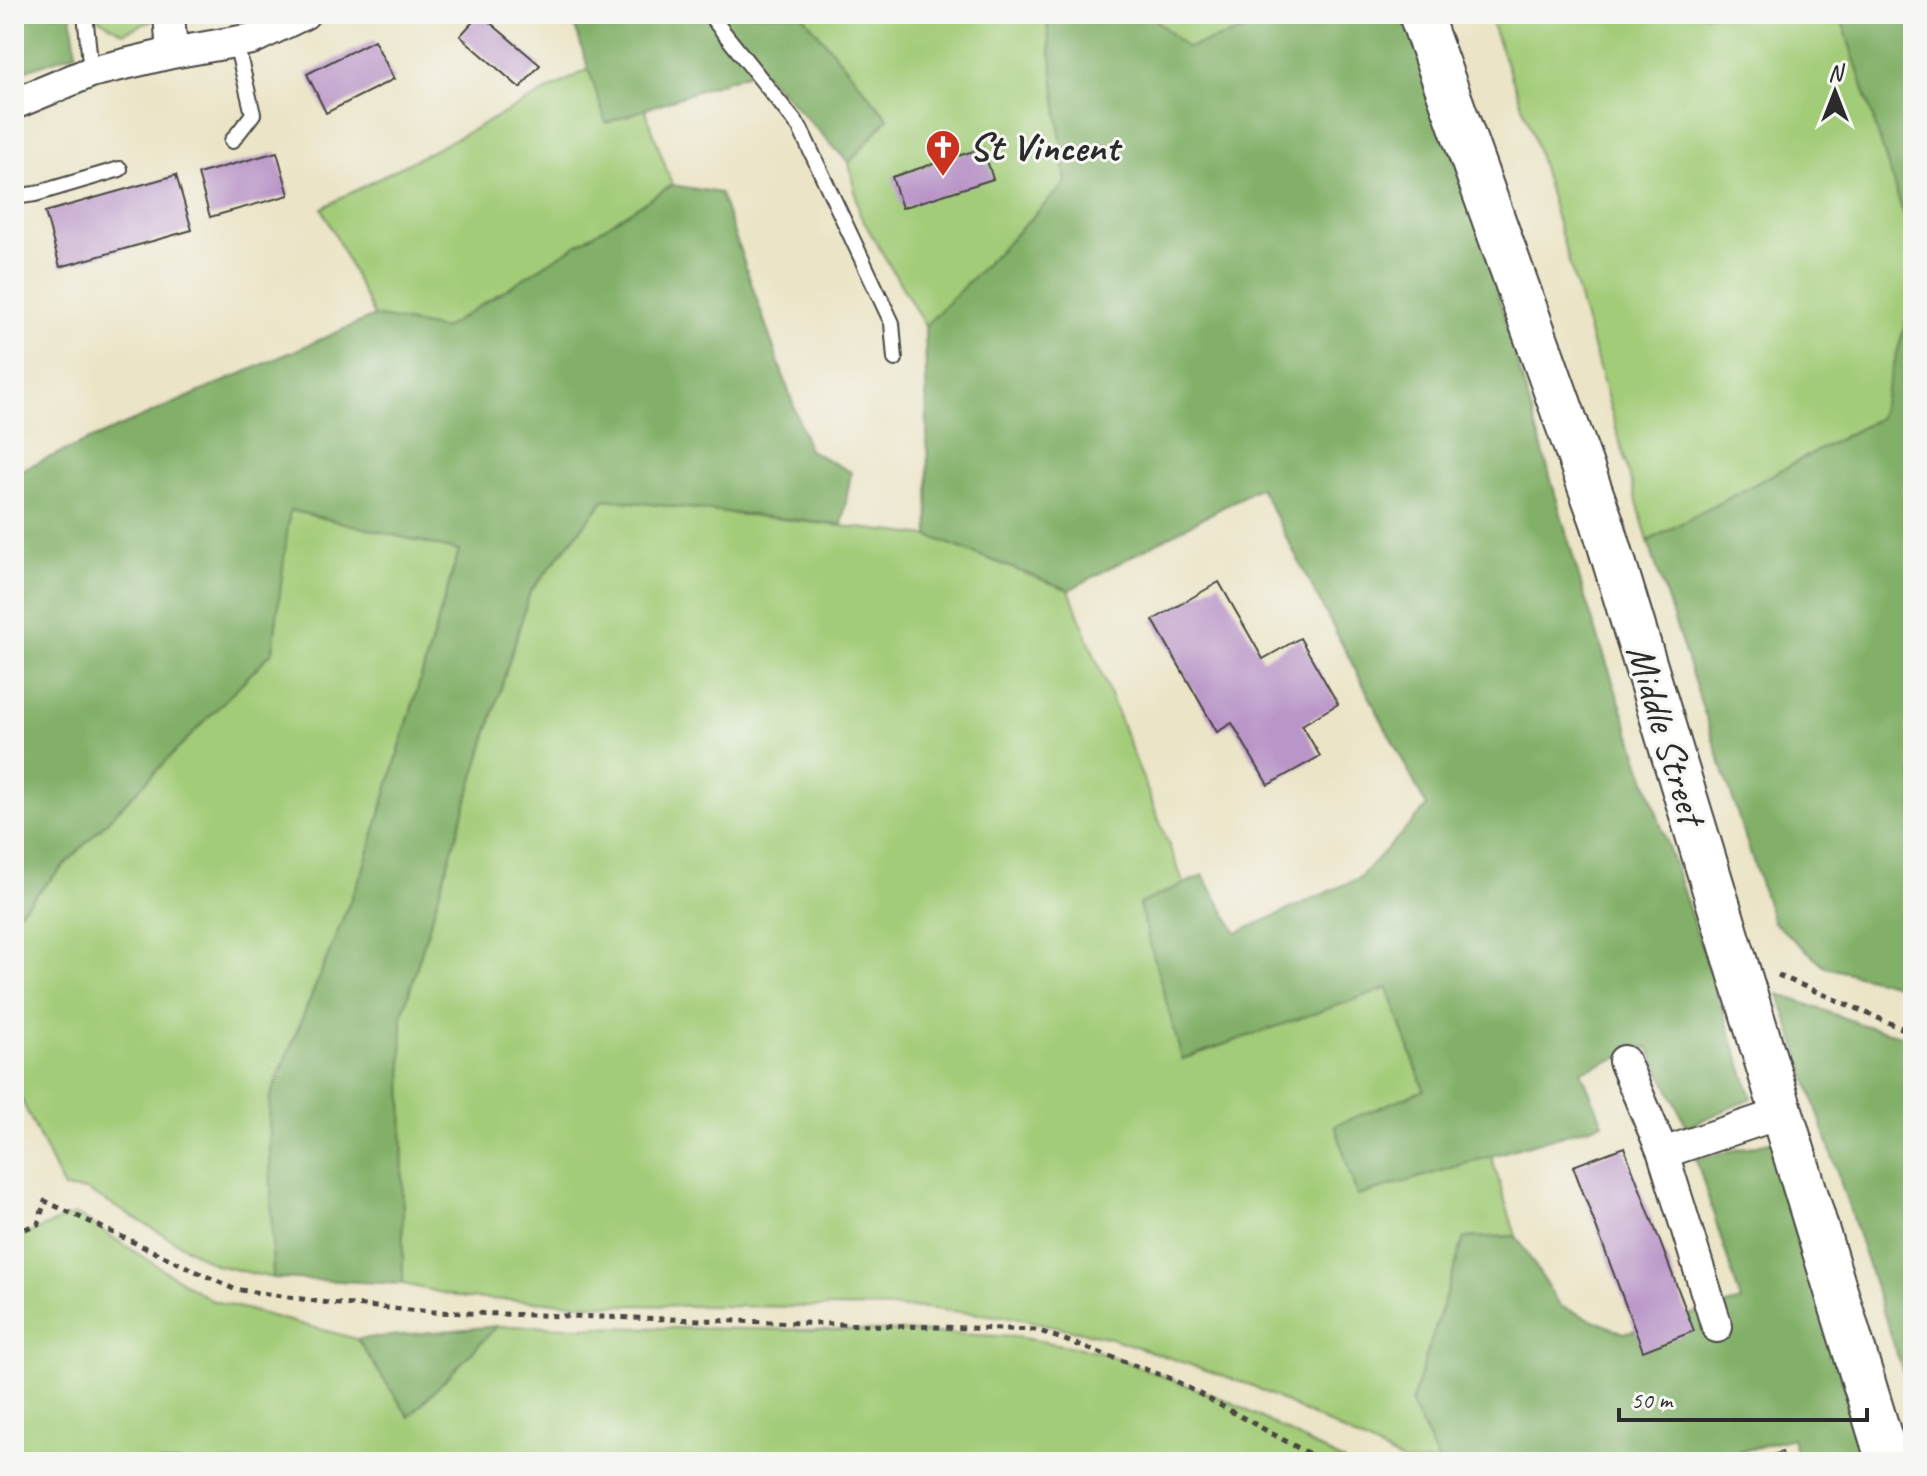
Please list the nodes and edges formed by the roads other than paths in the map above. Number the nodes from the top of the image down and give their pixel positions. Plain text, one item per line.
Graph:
1 (85, 14) edge
2 (169, 14) edge
3 (304, 14) edge
4 (709, 14) edge
5 (1420, 14) edge
6 (236, 43) junction
7 (172, 53) junction
8 (91, 72) junction
9 (14, 104) edge
10 (232, 141) dead end
11 (120, 169) dead end
12 (14, 197) edge
13 (895, 359) dead end
14 (1624, 1061) dead end
15 (1782, 1113) junction
16 (1663, 1153) junction
17 (1717, 1327) dead end
18 (1888, 1462) edge

1 - 8 lane
2 - 7 street
3 - 6 street
4 - 13 lane
5 - 15 main road, Middle Street
6 - 7 street
6 - 10 lane
7 - 8 street
8 - 9 street
11 - 12 lane
14 - 16 street
15 - 16 street
15 - 18 main road, Middle Street
16 - 17 street

